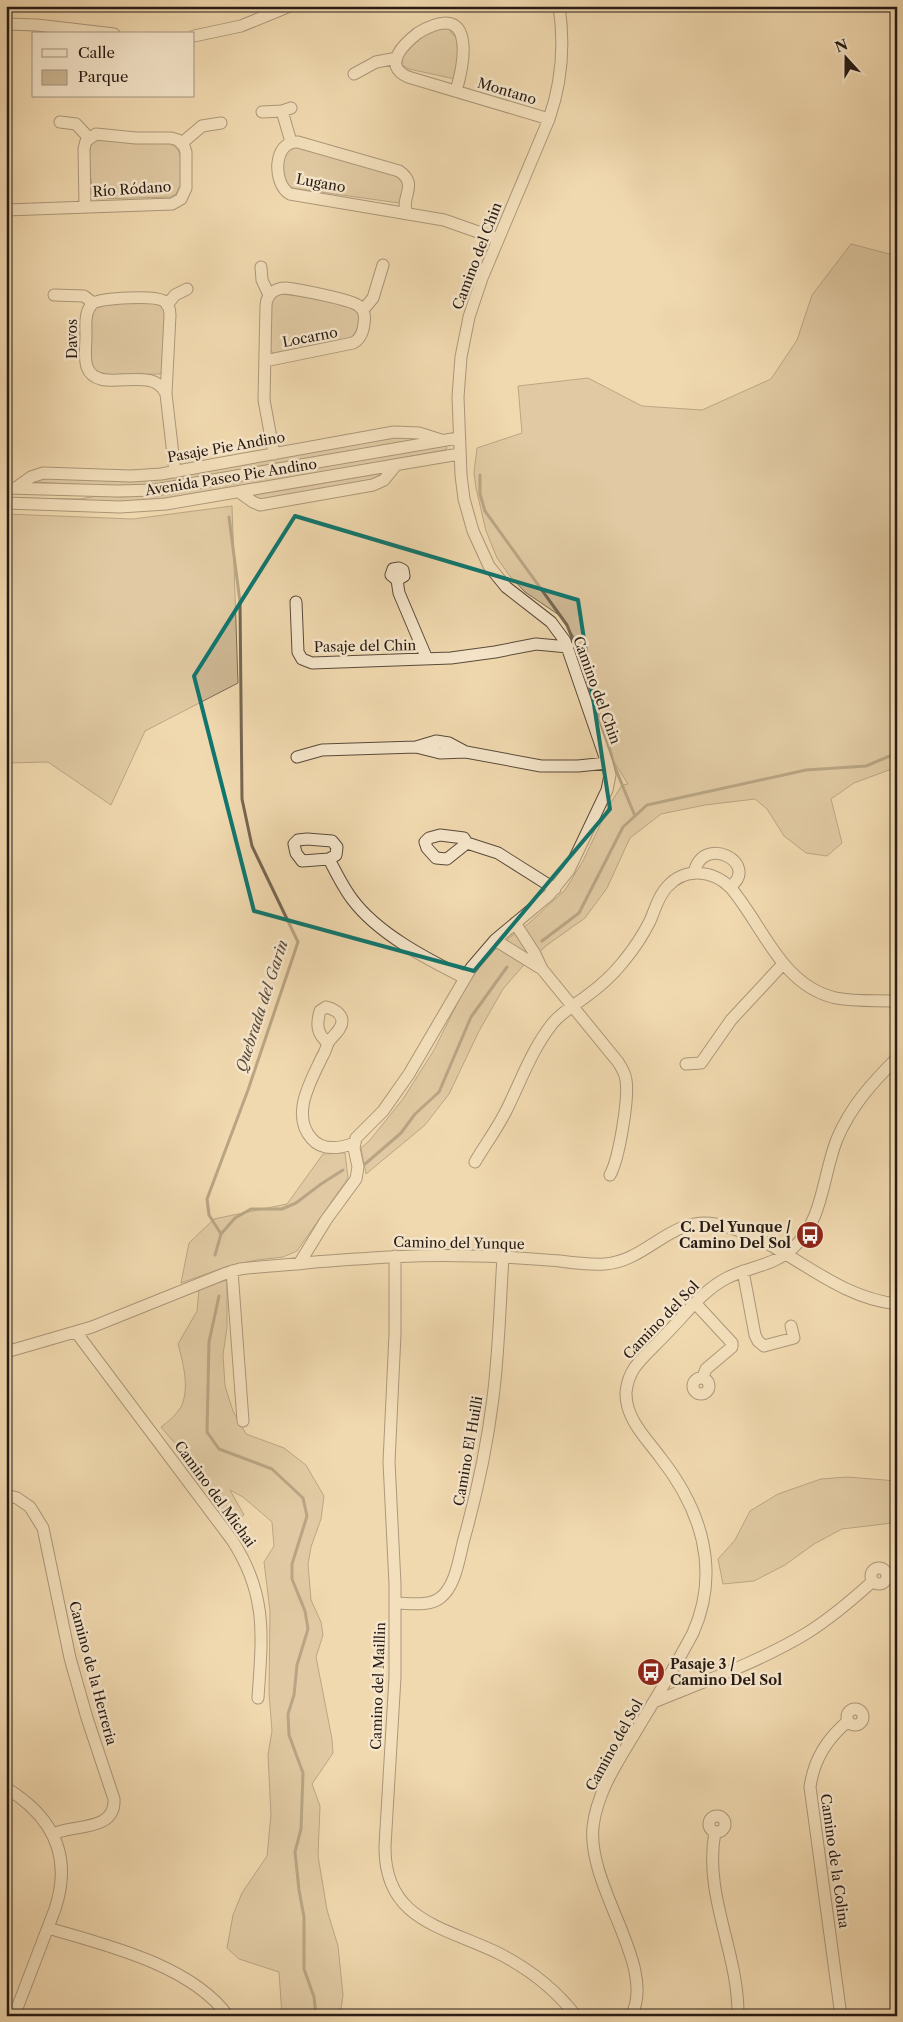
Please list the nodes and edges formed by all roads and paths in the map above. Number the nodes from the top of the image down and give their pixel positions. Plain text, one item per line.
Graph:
1 (290, 6) edge
2 (559, 6) edge
3 (6, 24) edge
4 (97, 32) edge
5 (195, 36) edge
6 (397, 58) junction
7 (354, 74) dead end
8 (456, 91) junction
9 (262, 112) dead end
10 (549, 119) junction
11 (60, 122) dead end
12 (221, 123) dead end
13 (89, 138) junction
14 (291, 142) junction
15 (182, 143) junction
16 (85, 207) junction
17 (6, 210) edge
18 (407, 213) junction
19 (498, 239) junction
20 (383, 264) dead end
21 (261, 268) dead end
22 (187, 289) dead end
23 (269, 294) junction
24 (54, 295) dead end
25 (93, 303) junction
26 (167, 304) junction
27 (363, 310) junction
28 (265, 360) junction
29 (168, 366) junction
30 (152, 380) junction
31 (166, 394) junction
32 (458, 438) junction
33 (442, 440) junction
34 (274, 454) junction
35 (459, 454) junction
36 (396, 465) junction
37 (175, 472) junction
38 (12, 487) edge
39 (239, 492) junction
40 (6, 503) edge
41 (397, 580) dead end
42 (296, 602) dead end
43 (557, 629) junction
44 (536, 644) junction
45 (568, 648) junction
46 (427, 659) junction
47 (297, 758) dead end
48 (607, 763) junction
49 (467, 843) dead end
50 (329, 859) dead end
51 (694, 873) junction
52 (730, 887) junction
53 (555, 889) junction
54 (515, 923) junction
55 (495, 940) junction
56 (783, 964) junction
57 (542, 969) junction
58 (465, 978) junction
59 (897, 1001) edge
60 (572, 1006) junction
61 (328, 1043) dead end
62 (897, 1058) edge
63 (686, 1064) dead end
64 (355, 1143) junction
65 (474, 1162) dead end
66 (610, 1175) dead end
67 (761, 1241) junction
68 (786, 1254) junction
69 (395, 1256) junction
70 (502, 1257) junction
71 (299, 1264) junction
72 (762, 1266) junction
73 (232, 1271) junction
74 (743, 1272) junction
75 (696, 1304) junction
76 (897, 1304) edge
77 (791, 1326) dead end
78 (76, 1332) junction
79 (6, 1352) edge
80 (703, 1377) dead end
81 (242, 1421) dead end
82 (6, 1495) edge
83 (873, 1581) dead end
84 (396, 1603) junction
85 (258, 1698) dead end
86 (654, 1702) junction
87 (848, 1722) dead end
88 (6, 1788) edge
89 (715, 1832) dead end
90 (53, 1834) junction
91 (48, 1928) junction
92 (14, 2016) edge
93 (228, 2016) edge
94 (576, 2016) edge
95 (631, 2016) edge
96 (738, 2016) edge
97 (841, 2016) edge

1 - 5 street
2 - 10 street, Camino del Chin
3 - 4 street
6 - 7 street
6 - 8 street, Montano
6 - 8 street, Montano
8 - 10 street, Montano
9 - 14 street
10 - 19 street, Camino del Chin
11 - 13 street
12 - 15 street
13 - 15 street
13 - 16 street, Río Ródano
14 - 18 street
14 - 18 street, Lugano
15 - 16 street, Río Ródano
16 - 17 street, Río Ródano
18 - 19 street, Lugano
19 - 32 street, Camino del Chin
20 - 27 street, Locarno
21 - 23 street, Locarno
22 - 26 street
23 - 27 street
23 - 28 street, Locarno
24 - 25 street, Davos
25 - 26 street, Davos
25 - 30 street, Davos
26 - 29 street
27 - 28 street, Locarno
28 - 34 street, Locarno
29 - 30 street
29 - 31 street
30 - 31 street
31 - 37 street
32 - 33 street, Avenida Paseo Pie Andino
32 - 35 street, Camino del Chin
33 - 34 street, Pasaje Pie Andino
33 - 38 street, Avenida Paseo Pie Andino
34 - 37 street, Pasaje Pie Andino
35 - 36 street, Avenida Paseo Pie Andino
35 - 43 street, Camino del Chin
36 - 39 street, Avenida Paseo Pie Andino
36 - 39 street
37 - 38 street, Pasaje Pie Andino
39 - 40 street, Avenida Paseo Pie Andino
41 - 46 street, Pasaje del Chin
42 - 46 street, Pasaje del Chin
43 - 44 street, Pasaje del Chin
43 - 45 street, Camino del Chin
44 - 45 street, Pasaje del Chin
44 - 46 street, Pasaje del Chin
45 - 48 street, Camino del Chin
47 - 48 street
48 - 53 street, Camino del Chin
49 - 53 street
50 - 58 street
51 - 52 street
51 - 52 street
51 - 60 street
52 - 56 street
53 - 54 street, Camino del Chin
54 - 55 street, Camino del Chin
54 - 57 street
55 - 57 street
55 - 58 street, Camino del Chin
56 - 59 street
56 - 63 street
57 - 60 street
58 - 64 street, Camino del Chin
60 - 65 street
60 - 66 street
61 - 64 street
62 - 68 street, Camino del Sol
64 - 71 street
67 - 68 street, Camino del Yunque
67 - 70 street, Camino del Yunque
67 - 72 street
68 - 72 street, Camino del Sol
68 - 76 street, Camino del Yunque
69 - 70 street, Camino del Yunque
69 - 71 street, Camino del Yunque
69 - 84 street, Camino del Maillin
70 - 84 street, Camino El Huilli
71 - 73 street, Camino del Yunque
72 - 74 street, Camino del Sol
73 - 78 street, Camino del Yunque
73 - 81 street
74 - 75 street, Camino del Sol
74 - 77 street
75 - 80 street
75 - 86 street, Camino del Sol
78 - 79 street, Camino del Yunque
78 - 85 street, Camino del Michai
82 - 90 street, Camino de la Herreria
83 - 86 street
84 - 94 street, Camino del Maillin
86 - 95 street, Camino del Sol
87 - 97 street, Camino de la Colina
88 - 90 street
89 - 96 street
90 - 91 street
91 - 92 street
91 - 93 street

